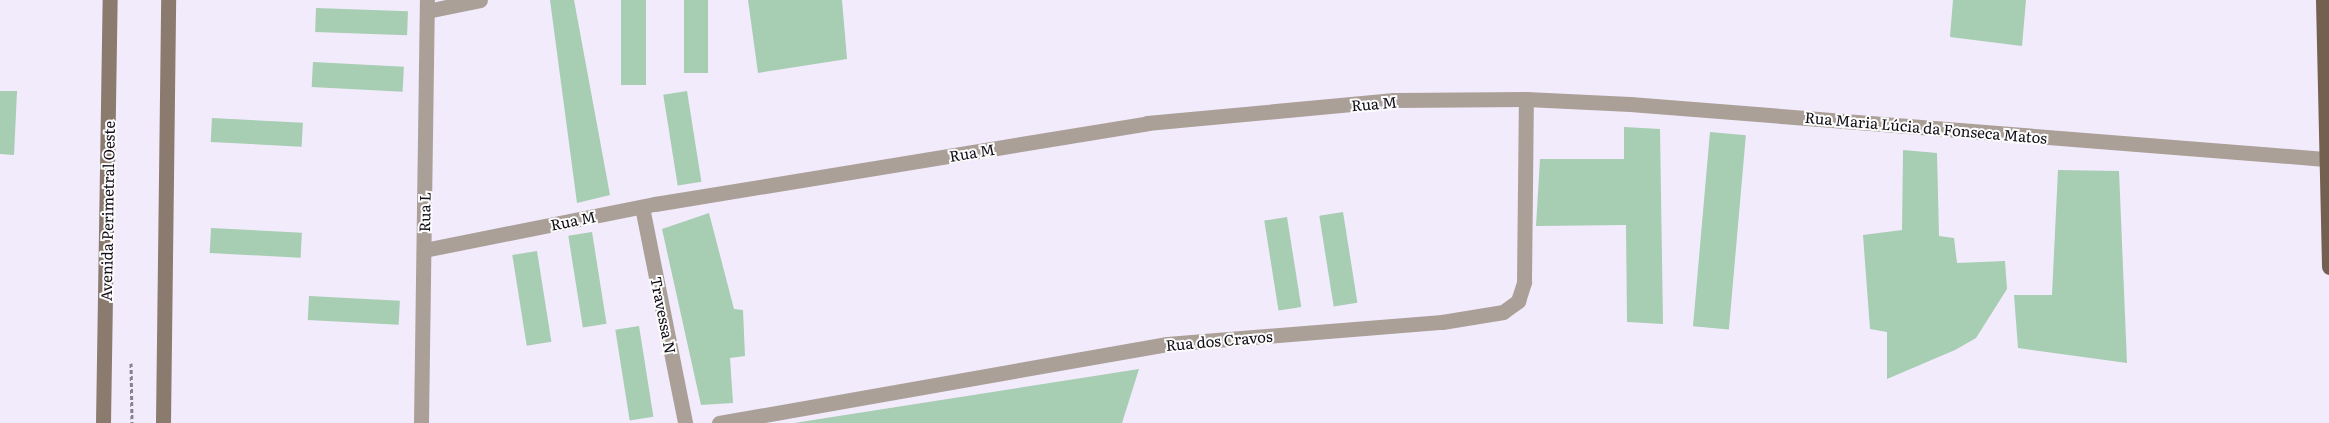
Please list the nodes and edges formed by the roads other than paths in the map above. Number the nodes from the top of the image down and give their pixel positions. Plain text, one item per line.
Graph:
1 (110, 0) edge
2 (168, 0) edge
3 (480, 0) edge
4 (2323, 0) edge
5 (427, 6) edge
6 (2326, 56) edge
7 (1526, 99) junction
8 (2325, 159) junction
9 (642, 207) junction
10 (424, 250) junction
11 (2329, 267) edge
12 (103, 423) edge
13 (162, 423) edge
14 (421, 423) edge
15 (685, 423) edge
16 (719, 423) edge

1 - 12 main road, Avenida Perimetral Oeste
2 - 13 main road
3 - 5 street
4 - 6 main road
5 - 10 street, Rua L
6 - 8 main road
7 - 8 street, Rua Maria Lúcia da Fonseca Matos
7 - 9 street, Rua M
7 - 16 street, Rua dos Cravos
8 - 11 main road
9 - 10 street, Rua M
9 - 15 street, Travessa N
10 - 14 street, Rua L

